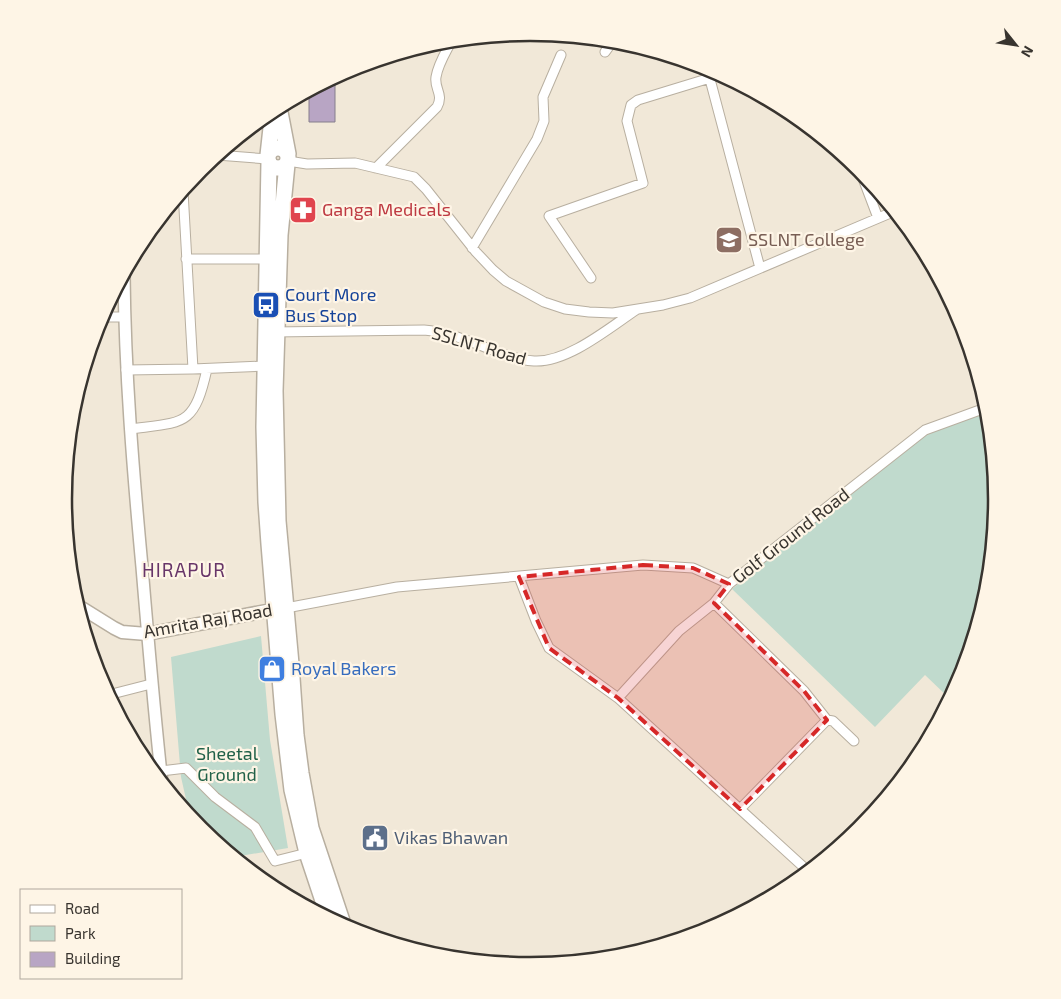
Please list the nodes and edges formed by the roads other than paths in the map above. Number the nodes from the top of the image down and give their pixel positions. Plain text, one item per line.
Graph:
1 (608, 48) edge
2 (448, 49) edge
3 (605, 52) dead end
4 (561, 55) dead end
5 (710, 78) joint
6 (280, 115) edge
7 (272, 121) edge
8 (227, 156) edge
9 (269, 159) junction
10 (288, 160) junction
11 (376, 168) junction
12 (866, 188) edge
13 (183, 200) edge
14 (888, 214) edge
15 (878, 218) junction
16 (472, 248) junction
17 (186, 259) junction
18 (268, 259) junction
19 (760, 268) junction
20 (591, 278) dead end
21 (124, 289) edge
22 (638, 309) junction
23 (110, 317) edge
24 (124, 317) junction
25 (271, 333) junction
26 (265, 366) junction
27 (193, 369) junction
28 (207, 369) junction
29 (126, 370) junction
30 (980, 410) edge
31 (130, 429) junction
32 (519, 577) junction
33 (729, 584) junction
34 (714, 603) junction
35 (281, 609) junction
36 (86, 611) edge
37 (147, 634) junction
38 (151, 684) junction
39 (116, 693) edge
40 (618, 698) junction
41 (827, 720) junction
42 (854, 741) dead end
43 (161, 770) edge
44 (161, 771) edge
45 (740, 809) junction
46 (307, 853) junction
47 (804, 867) edge
48 (328, 910) edge
49 (328, 910) edge

1 - 3 street
2 - 11 street
4 - 16 street
5 - 19 street
5 - 20 street
6 - 10 highway
7 - 9 highway
8 - 9 street
9 - 10 highway
9 - 18 highway
10 - 11 street
10 - 25 highway
11 - 16 street
12 - 15 street
13 - 17 street
14 - 15 street
15 - 19 street
16 - 22 street
17 - 18 street
17 - 27 street
18 - 25 highway
19 - 22 street
21 - 24 street
22 - 25 street, SSLNT Road
23 - 24 street
24 - 29 street
25 - 26 highway
25 - 35 highway
26 - 28 street
26 - 35 highway
27 - 28 street
27 - 29 street
28 - 31 street
29 - 31 street
30 - 33 street, Golf Ground Road
31 - 37 street
32 - 33 street
32 - 35 street
32 - 40 street
33 - 34 street, Golf Ground Road
34 - 40 street, Golf Ground Road
34 - 41 street
35 - 37 main road, Amrita Raj Road
35 - 46 highway
35 - 48 highway
36 - 37 main road, Amrita Raj Road
37 - 38 street
38 - 39 street
38 - 43 street
40 - 45 street
41 - 42 street
41 - 45 street
44 - 46 street
45 - 47 street
46 - 49 highway

